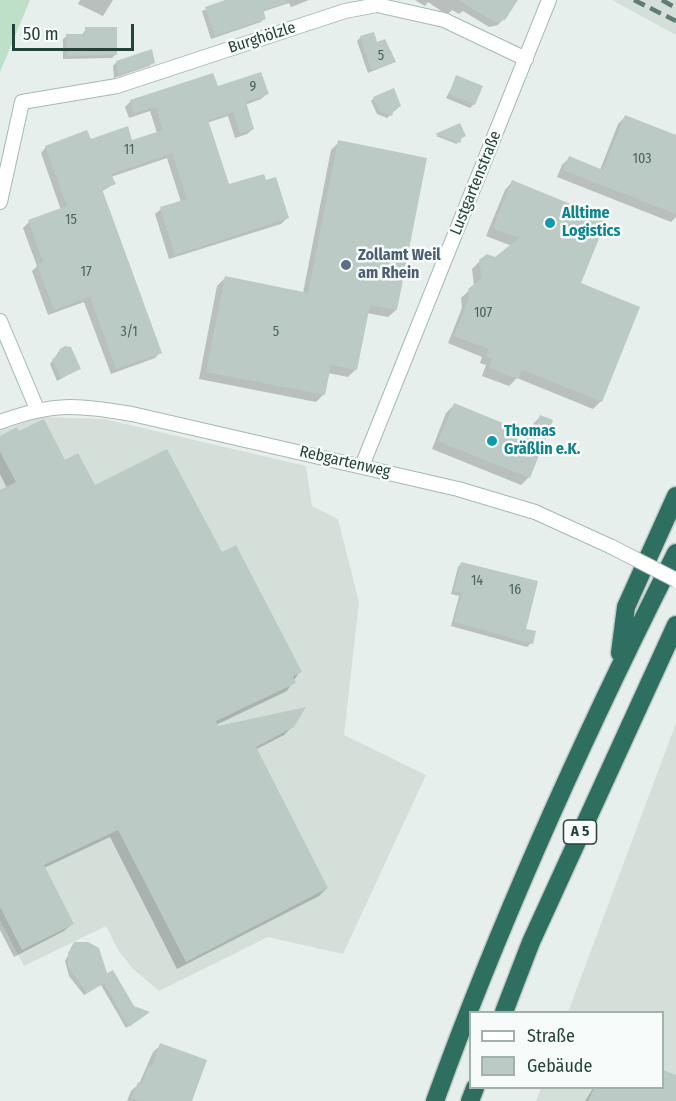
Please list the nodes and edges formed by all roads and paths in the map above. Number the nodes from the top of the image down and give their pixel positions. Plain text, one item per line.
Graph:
1 (549, 0) edge
2 (526, 59) junction
3 (0, 202) edge
4 (0, 321) edge
5 (37, 409) junction
6 (0, 422) edge
7 (362, 466) junction
8 (676, 496) edge
9 (676, 553) edge
10 (676, 580) edge
11 (676, 625) edge
12 (618, 667) junction
13 (471, 1011) edge
14 (504, 1011) edge
15 (469, 1016) edge
16 (435, 1101) edge

1 - 2 street, Lustgartenstraße
2 - 3 street, Burghölzle
2 - 7 street, Lustgartenstraße
4 - 5 street
5 - 6 street, Rebgartenweg
5 - 7 street, Rebgartenweg
7 - 10 street, Rebgartenweg, bridge
8 - 12 highway
9 - 12 highway, A 5
11 - 14 highway, A 5
12 - 13 highway, A 5
15 - 16 highway, A 5

